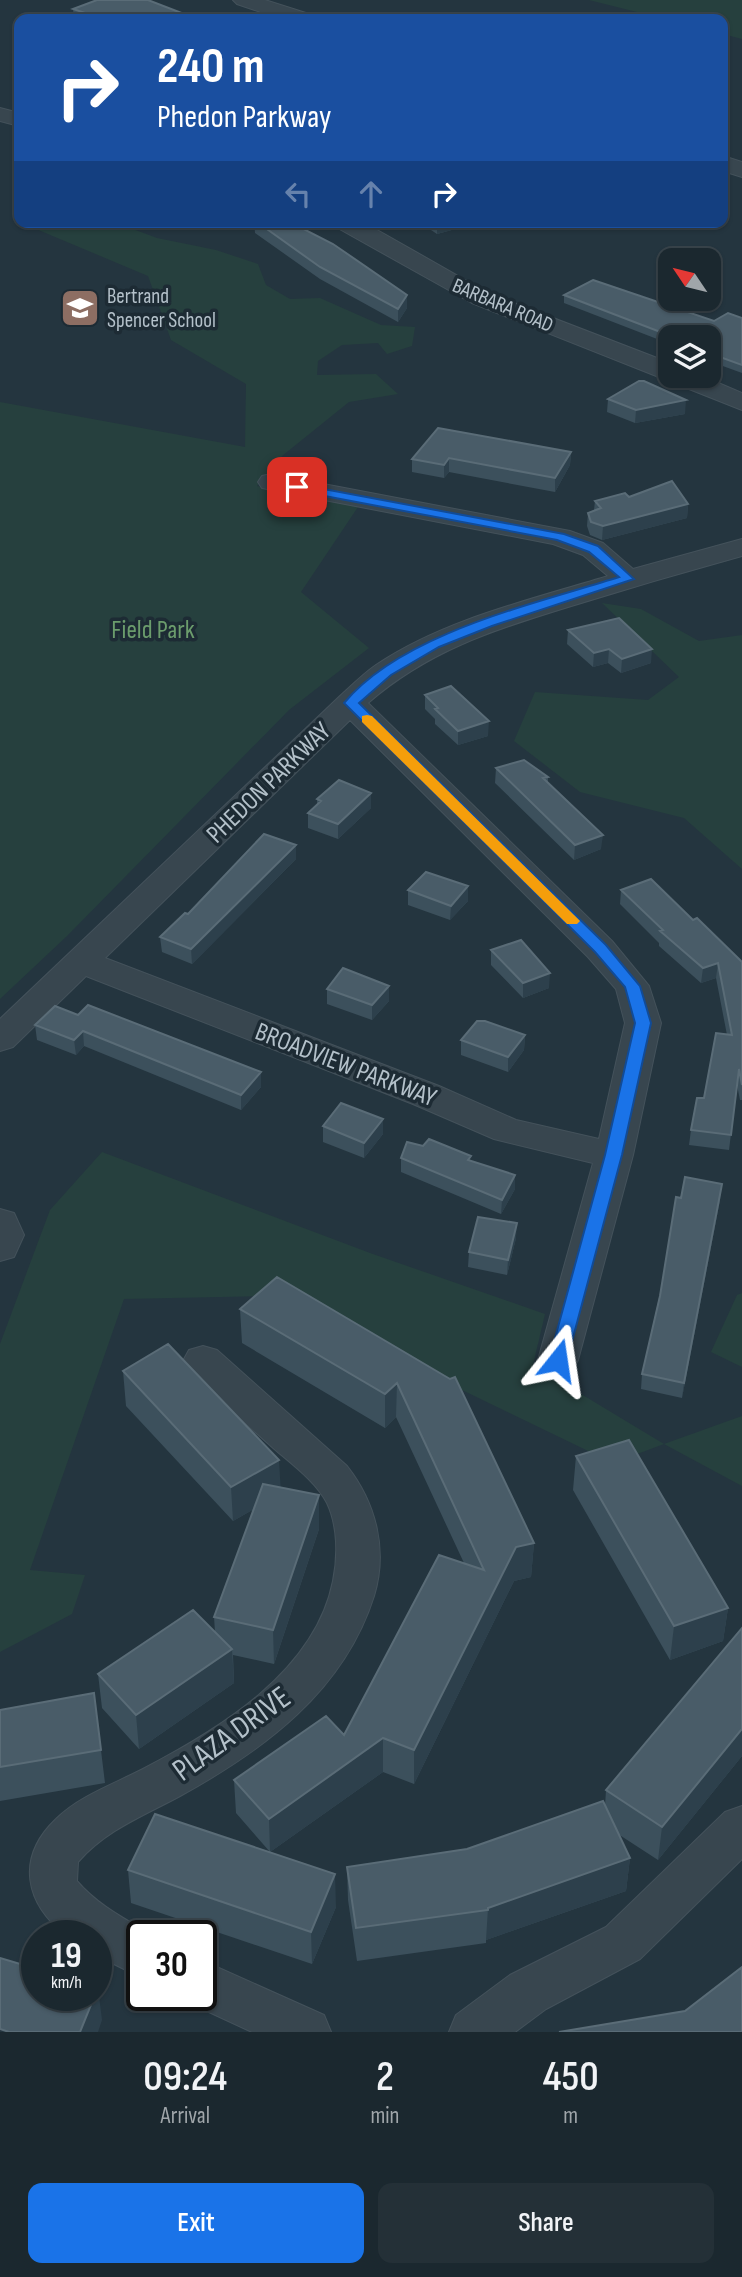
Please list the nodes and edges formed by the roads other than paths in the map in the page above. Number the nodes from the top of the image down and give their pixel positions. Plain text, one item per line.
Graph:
1 (244, 0) edge
2 (287, 14) edge
3 (358, 228) edge
4 (658, 367) edge
5 (709, 388) edge
6 (742, 402) edge
7 (271, 482) dead end
8 (742, 547) edge
9 (628, 579) junction
10 (351, 703) junction
11 (83, 961) junction
12 (0, 1039) edge
13 (614, 1155) junction
14 (0, 1223) edge
15 (0, 1247) edge
16 (558, 1360) dead end
17 (202, 1361) dead end
18 (742, 1827) edge
19 (126, 1945) edge
20 (217, 1990) edge
21 (306, 2032) edge
22 (474, 2032) edge

1 - 2 street
3 - 4 street, BARBARA ROAD
5 - 6 street
7 - 9 street
8 - 9 street, PHEDON PARKWAY
9 - 10 street, PHEDON PARKWAY
10 - 11 street, PHEDON PARKWAY
10 - 13 street
11 - 12 street, PHEDON PARKWAY
11 - 13 street, BROADVIEW PARKWAY
13 - 16 street
14 - 15 street
17 - 19 street, PLAZA DRIVE
18 - 22 street
20 - 21 street

